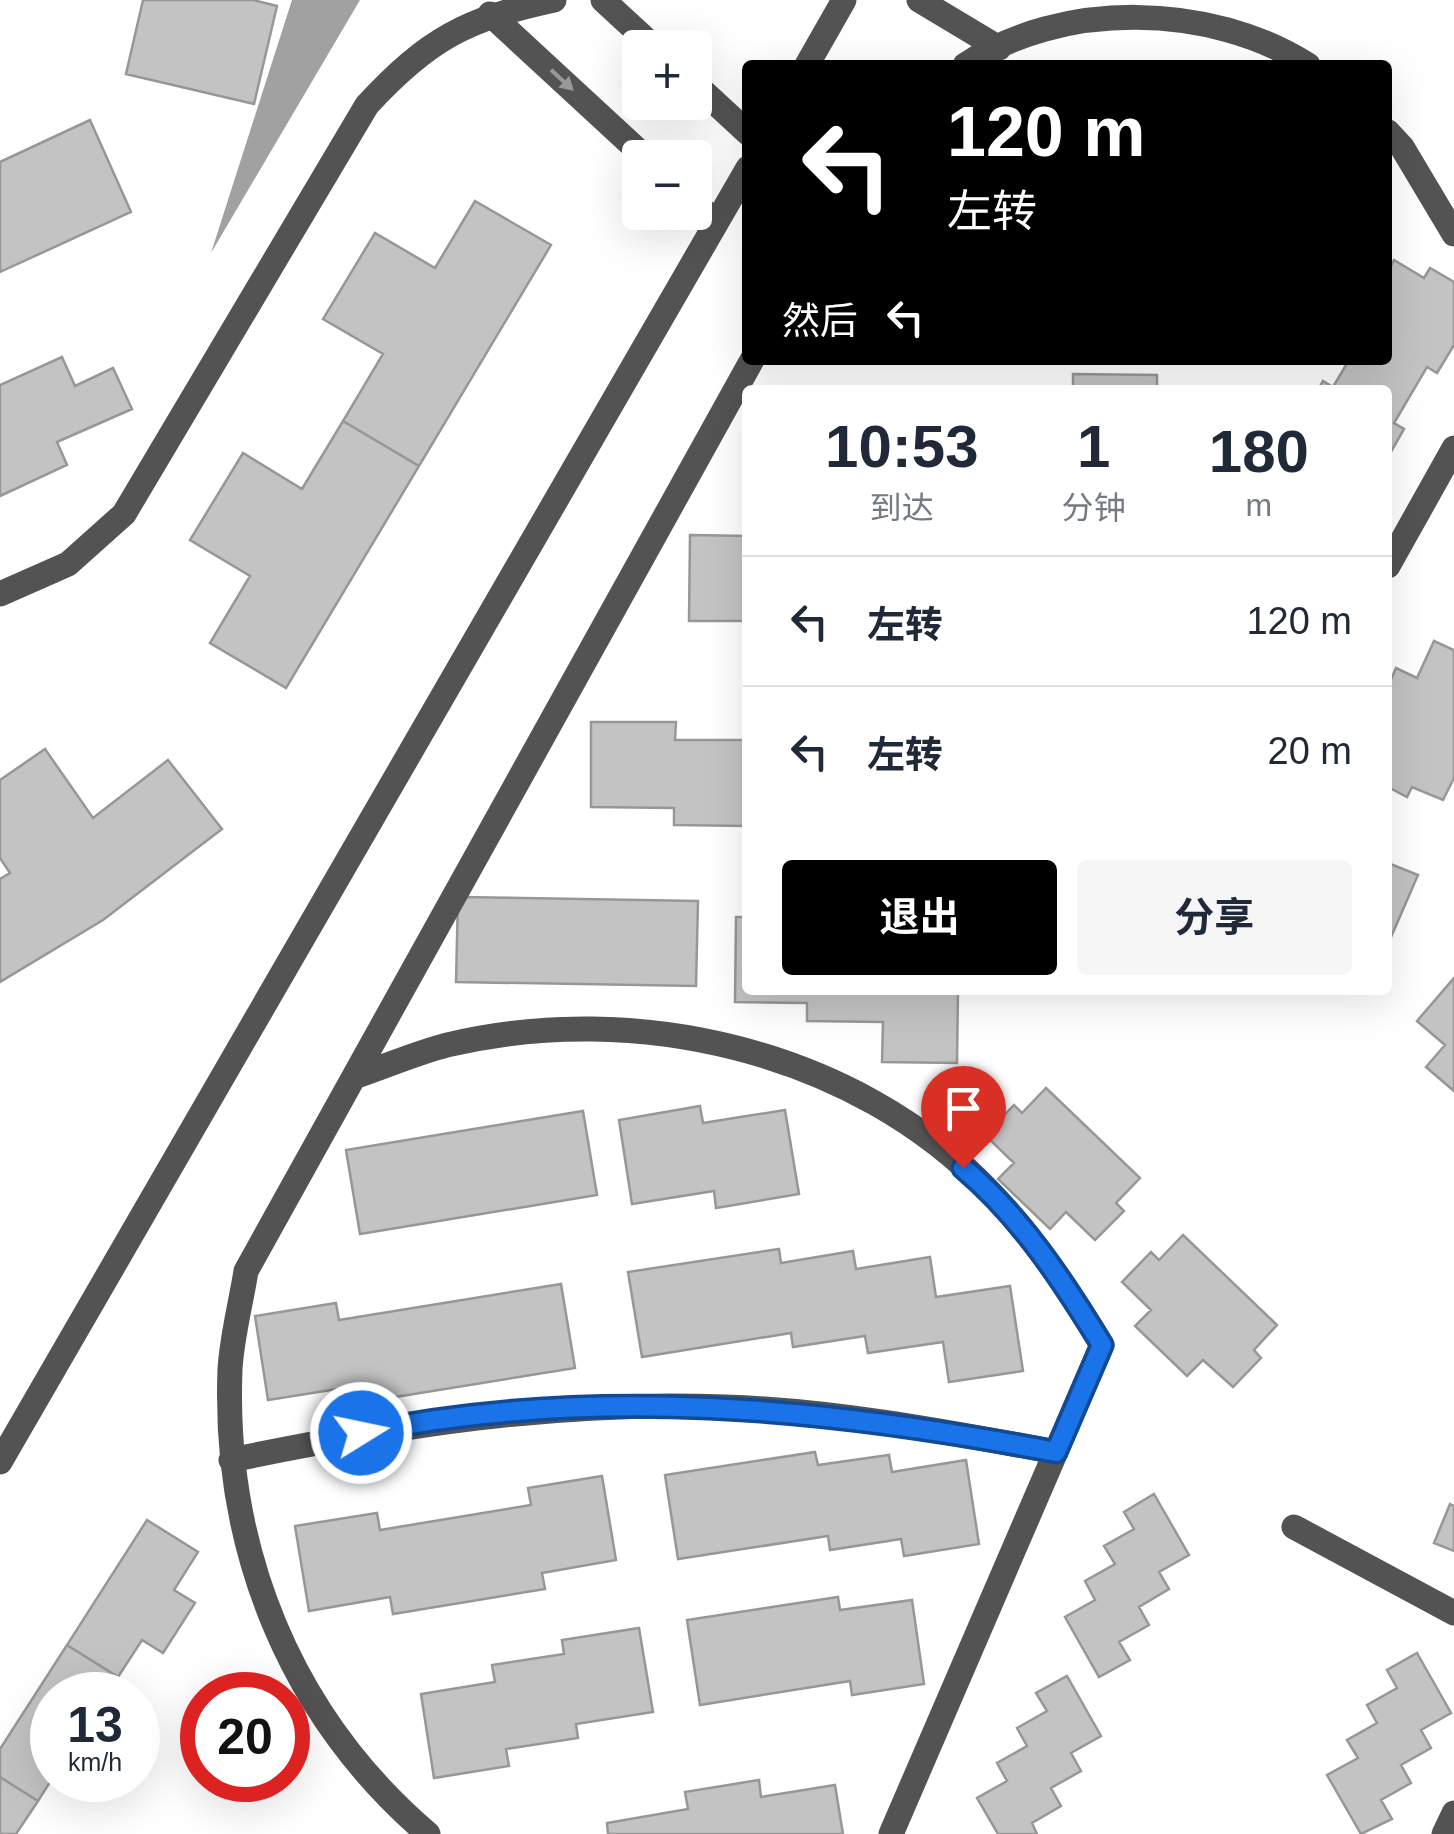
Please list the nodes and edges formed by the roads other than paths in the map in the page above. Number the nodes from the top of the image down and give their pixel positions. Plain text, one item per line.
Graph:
1 (554, 0) edge
2 (603, 0) edge
3 (844, 0) edge
4 (919, 0) edge
5 (490, 14) junction
6 (636, 30) edge
7 (999, 48) junction
8 (810, 60) edge
9 (975, 60) edge
10 (1300, 60) edge
11 (712, 99) edge
12 (742, 127) edge
13 (1392, 136) edge
14 (626, 140) edge
15 (742, 178) edge
16 (712, 218) edge
17 (716, 222) junction
18 (1454, 234) edge
19 (749, 365) edge
20 (1454, 448) edge
21 (1392, 559) edge
22 (0, 594) edge
23 (354, 1077) junction
24 (1056, 1452) junction
25 (231, 1460) junction
26 (0, 1462) edge
27 (1294, 1526) dead end
28 (1454, 1613) edge
29 (1454, 1813) edge
30 (428, 1834) edge
31 (892, 1834) edge
32 (1444, 1834) edge

1 - 5 street
2 - 6 street
3 - 8 street
4 - 7 street
5 -> 14 street
5 - 22 street
7 - 9 street
7 - 10 street
11 - 12 street
13 - 18 street
15 - 17 street
16 - 17 street
17 - 26 street
19 - 23 street
20 - 21 street
23 - 24 street
23 - 25 street
24 - 25 street
24 - 31 street
25 - 30 street
27 - 28 street
29 - 32 street

